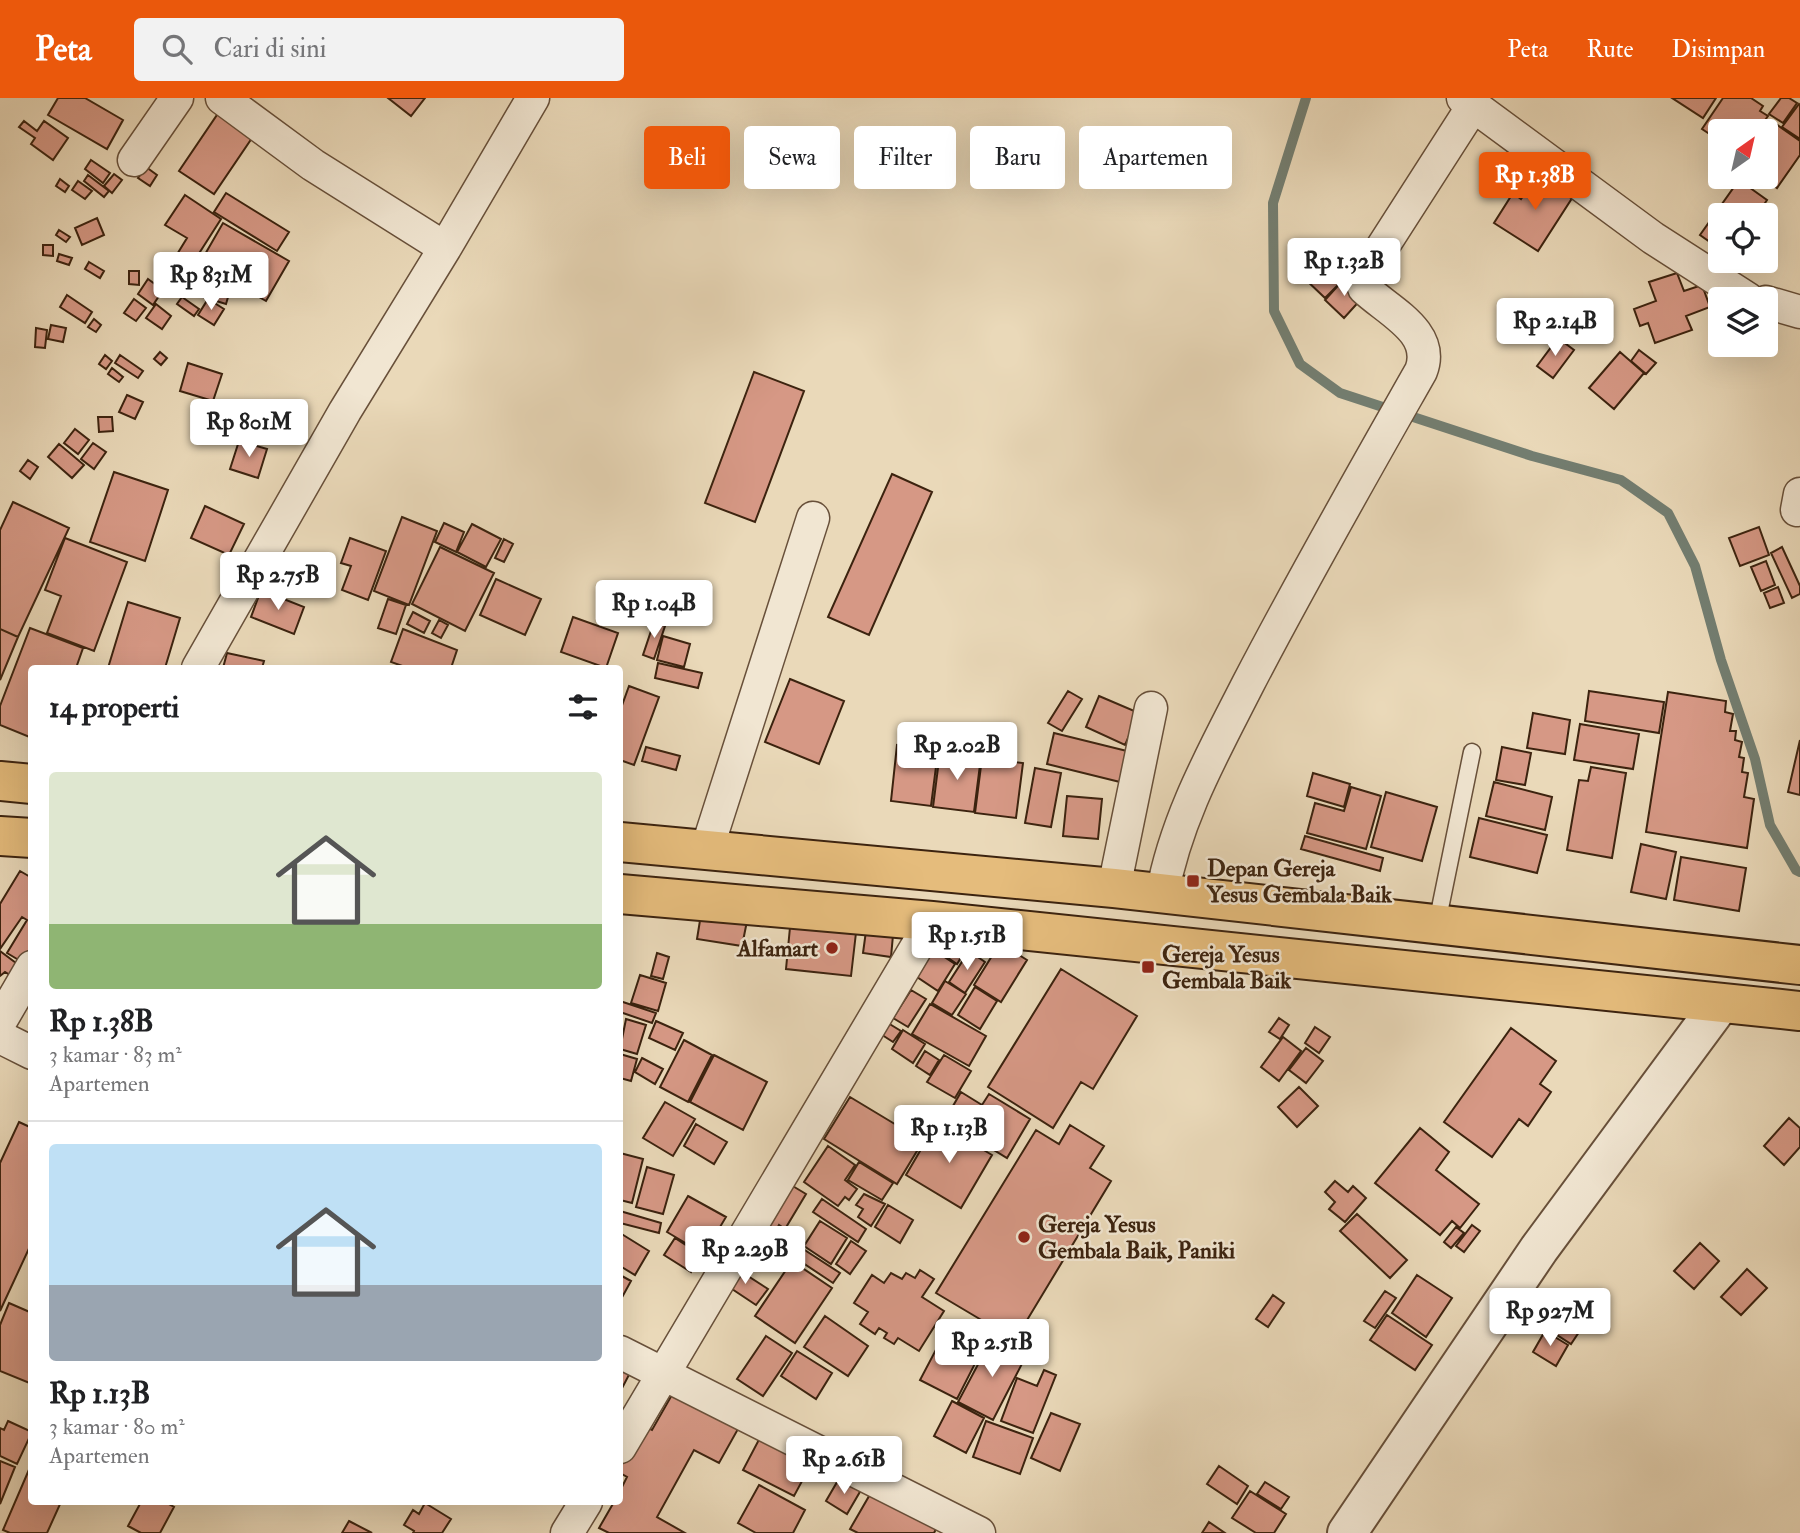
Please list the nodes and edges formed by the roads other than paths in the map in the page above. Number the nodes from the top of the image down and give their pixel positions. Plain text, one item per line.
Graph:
1 (177, 98) edge
2 (222, 98) edge
3 (533, 98) edge
4 (1468, 102) edge
5 (134, 160) dead end
6 (445, 248) junction
7 (1729, 287) edge
8 (1778, 306) edge
9 (1800, 312) edge
10 (813, 518) dead end
11 (200, 665) edge
12 (1150, 708) dead end
13 (1472, 752) dead end
14 (0, 781) edge
15 (28, 784) edge
16 (0, 836) edge
17 (28, 838) edge
18 (623, 842) edge
19 (706, 852) junction
20 (1114, 888) junction
21 (623, 894) edge
22 (1162, 895) junction
23 (932, 921) junction
24 (1437, 923) junction
25 (1800, 965) edge
26 (28, 974) edge
27 (1720, 1004) junction
28 (1800, 1011) edge
29 (0, 1023) edge
30 (0, 1037) edge
31 (28, 1051) edge
32 (623, 1354) edge
33 (664, 1374) junction
34 (623, 1442) edge
35 (585, 1505) edge
36 (572, 1531) edge
37 (979, 1533) edge
38 (1347, 1533) edge

1 - 5 street
2 - 6 street
3 - 6 street
4 - 7 street
4 - 22 street
6 - 11 street
8 - 9 street
10 - 19 street
12 - 20 street
13 - 24 lane
14 - 15 highway
16 - 17 highway
18 - 19 highway
19 - 20 highway
20 - 22 highway
21 - 23 highway
22 - 24 highway
23 - 27 highway
23 - 33 street
24 - 25 highway
26 - 29 street
27 - 28 highway
27 - 38 street
30 - 31 street
32 - 33 street
33 - 34 street
33 - 37 street
35 - 36 street

